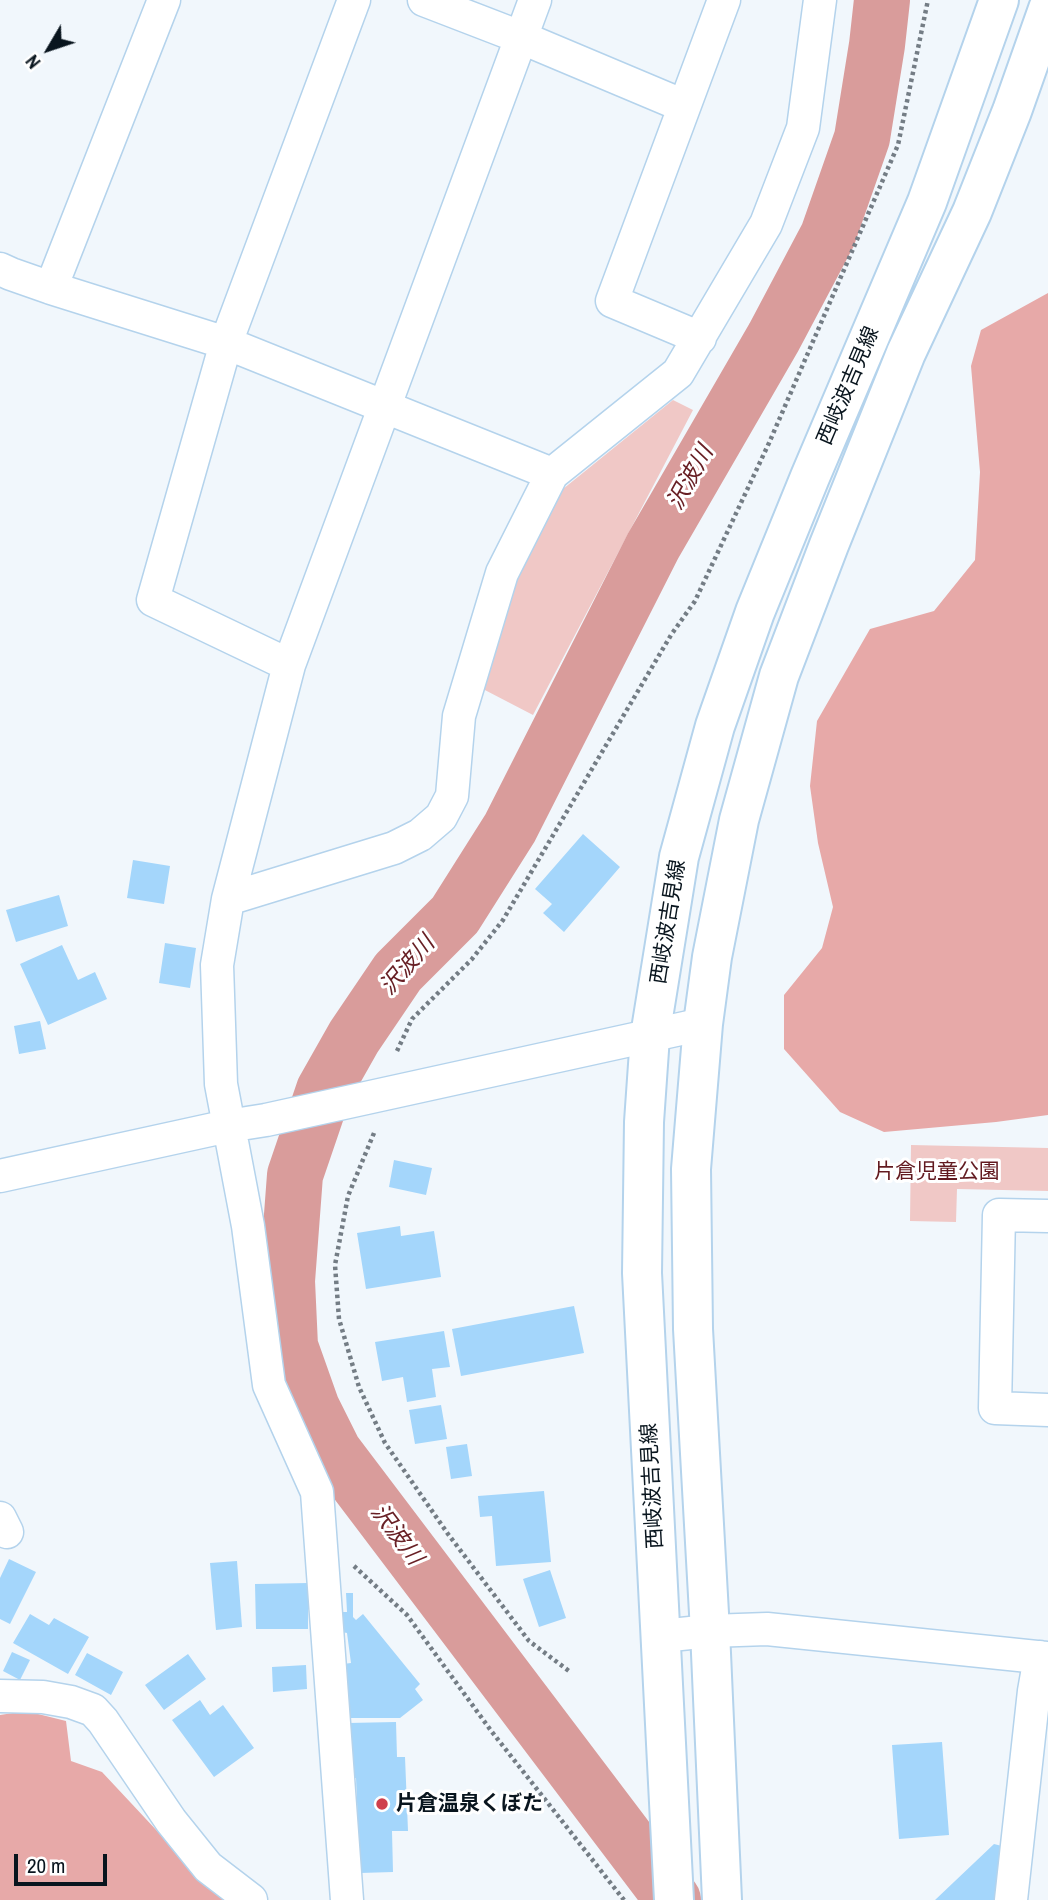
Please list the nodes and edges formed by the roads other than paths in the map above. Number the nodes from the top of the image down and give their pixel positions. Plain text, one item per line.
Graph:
1 (164, 0) edge
2 (354, 0) edge
3 (424, 0) edge
4 (535, 0) edge
5 (724, 0) edge
6 (820, 0) edge
7 (999, 0) edge
8 (1048, 9) edge
9 (520, 37) junction
10 (684, 106) junction
11 (0, 269) edge
12 (51, 288) junction
13 (700, 338) junction
14 (226, 343) junction
15 (384, 407) junction
16 (552, 474) junction
17 (289, 665) junction
18 (228, 899) junction
19 (703, 1024) junction
20 (650, 1036) junction
21 (228, 1126) junction
22 (0, 1176) edge
23 (1048, 1216) edge
24 (1048, 1410) edge
25 (710, 1631) junction
26 (661, 1636) junction
27 (1044, 1657) edge
28 (0, 1696) edge
29 (251, 1900) edge
30 (347, 1900) edge
31 (674, 1900) edge
32 (722, 1900) edge
33 (1011, 1900) edge

1 - 12 street
2 - 14 street
3 - 9 street
4 - 9 street
5 - 10 street
6 - 13 street
7 - 20 main road, 西岐波吉見線
8 - 19 main road, 西岐波吉見線
9 - 10 street
9 - 15 street
10 - 13 street
11 - 12 street
12 - 14 street
13 - 16 street
14 - 15 street
14 - 17 street
15 - 16 street
15 - 17 street
16 - 18 street
17 - 18 street
18 - 21 street
19 - 20 street
19 - 25 main road, 西岐波吉見線
20 - 21 street
20 - 26 main road, 西岐波吉見線
21 - 22 street
21 - 30 street
23 - 24 street
25 - 26 street
25 - 27 street
25 - 32 main road, 西岐波吉見線
26 - 31 main road, 西岐波吉見線
27 - 33 street
28 - 29 street

